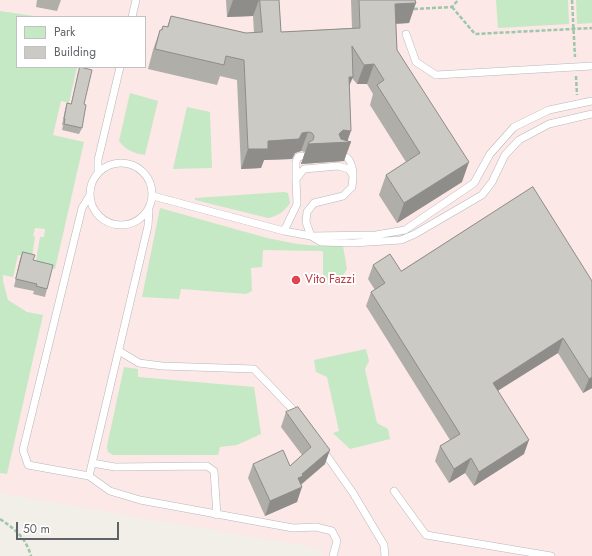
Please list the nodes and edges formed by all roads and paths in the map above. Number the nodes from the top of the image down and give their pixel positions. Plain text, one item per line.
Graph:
1 (136, 0) edge
2 (458, 0) edge
3 (452, 7) junction
4 (414, 9) edge
5 (132, 16) edge
6 (592, 28) edge
7 (406, 34) dead end
8 (592, 66) edge
9 (120, 68) edge
10 (592, 101) edge
11 (592, 114) edge
12 (336, 154) edge
13 (302, 156) dead end
14 (98, 172) junction
15 (353, 176) junction
16 (296, 178) junction
17 (90, 195) junction
18 (153, 196) junction
19 (149, 210) junction
20 (284, 231) junction
21 (311, 236) junction
22 (119, 351) junction
23 (305, 424) edge
24 (318, 443) edge
25 (92, 463) junction
26 (89, 476) junction
27 (394, 491) dead end
28 (217, 515) junction
29 (0, 519) edge
30 (31, 556) edge
31 (333, 556) edge
32 (385, 556) edge
33 (551, 556) edge

1 - 5 lane
2 - 3 path
3 - 4 path
3 - 6 path
7 - 8 lane
9 - 14 lane
10 - 21 lane
11 - 21 lane
12 - 15 lane
13 - 16 lane
14 - 17 lane
14 - 18 lane
15 - 16 lane
15 - 21 lane
16 - 20 lane
17 - 19 lane
17 - 26 lane
18 - 19 lane
18 - 20 lane
19 - 22 lane
20 - 21 lane
22 - 23 lane
22 - 25 lane
24 - 32 lane
25 - 26 lane
25 - 28 lane
26 - 28 lane
27 - 33 lane
28 - 31 lane
29 - 30 path

